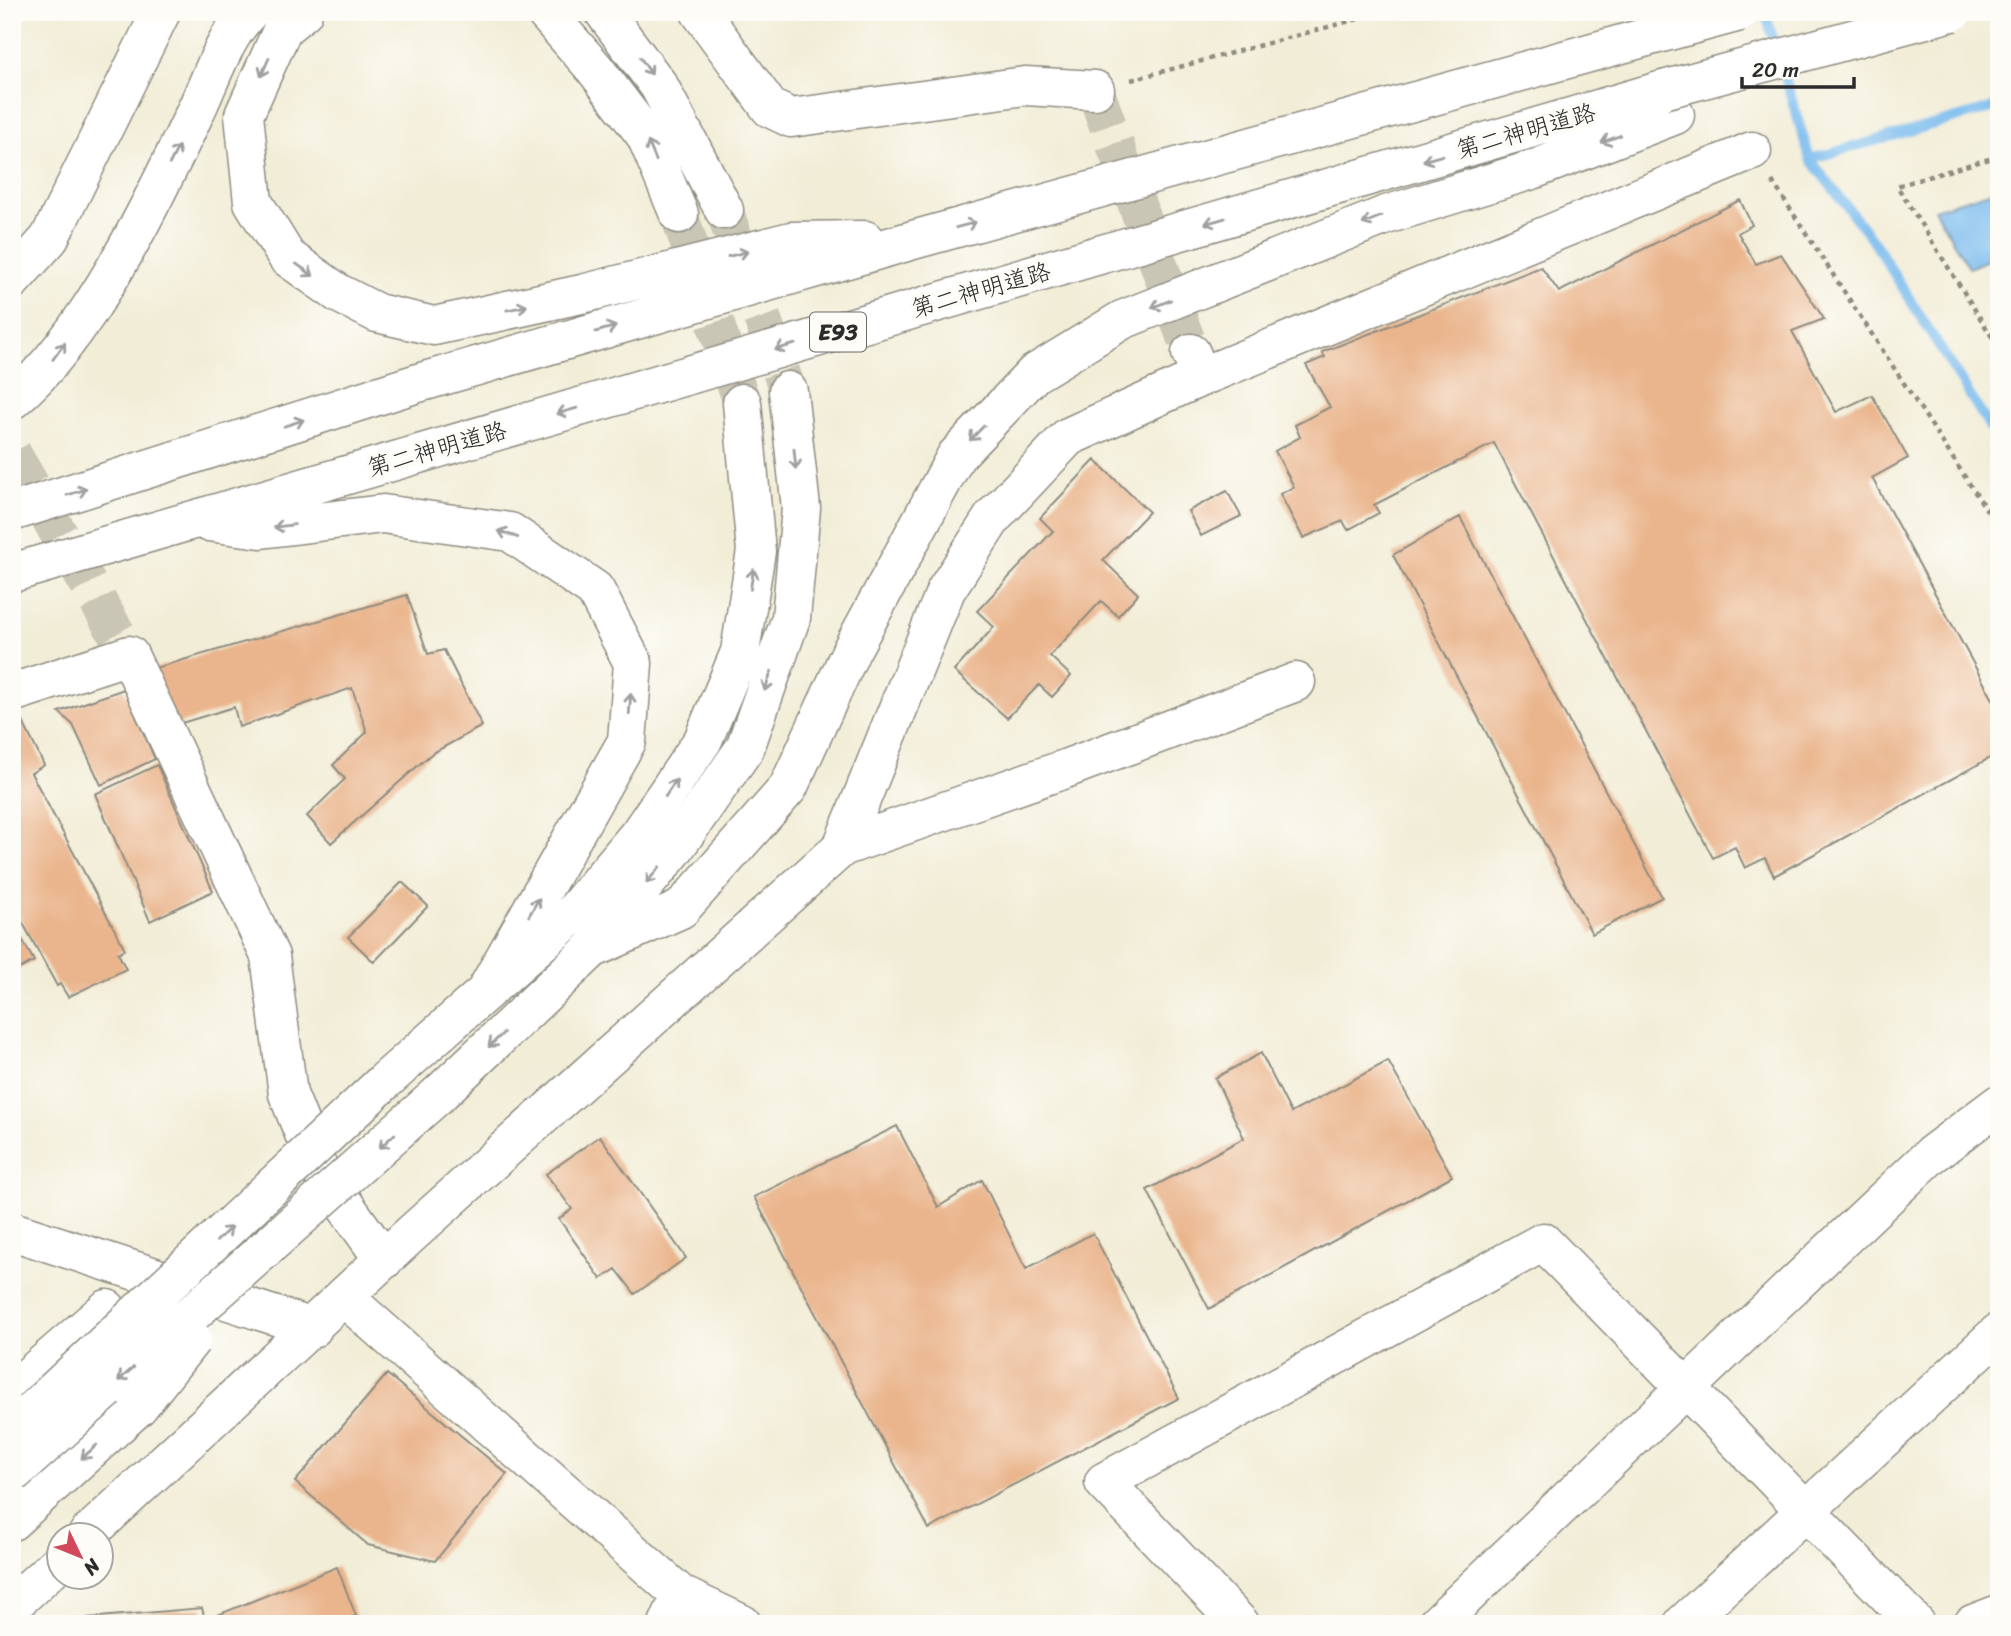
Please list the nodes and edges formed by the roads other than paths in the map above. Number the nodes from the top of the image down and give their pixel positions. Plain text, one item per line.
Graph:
1 (161, 12) edge
2 (249, 12) edge
3 (303, 12) edge
4 (545, 12) edge
5 (604, 12) edge
6 (700, 12) edge
7 (1740, 12) edge
8 (1935, 17) edge
9 (1095, 90) road end
10 (1669, 103) junction
11 (1752, 151) road end
12 (724, 210) tunnel mouth
13 (679, 214) tunnel mouth
14 (913, 240) junction
15 (12, 280) edge
16 (788, 391) tunnel mouth
17 (12, 400) edge
18 (742, 403) tunnel mouth
19 (12, 512) edge
20 (193, 520) junction
21 (12, 573) edge
22 (1296, 682) dead end
23 (12, 693) edge
24 (842, 847) junction
25 (592, 949) junction
26 (488, 987) junction
27 (1999, 1104) edge
28 (12, 1231) edge
29 (384, 1260) junction
30 (255, 1261) junction
31 (188, 1269) junction
32 (345, 1298) junction
33 (313, 1328) junction
34 (1999, 1332) edge
35 (1685, 1390) junction
36 (12, 1391) edge
37 (12, 1430) edge
38 (12, 1474) edge
39 (1806, 1508) junction
40 (104, 1520) edge
41 (12, 1521) edge
42 (46, 1574) edge
43 (12, 1605) edge
44 (675, 1609) edge
45 (1999, 1614) edge
46 (742, 1624) edge
47 (1240, 1624) edge
48 (1437, 1624) edge
49 (1683, 1624) edge
50 (1916, 1624) edge
51 (1973, 1624) edge

1 - 15 main road
17 -> 2 main road
3 -> 14 main road
13 -> 4 main road
5 -> 12 main road
6 - 9 main road
14 -> 7 main road, bridge
8 - 10 main road, 第二神明道路 / E93, bridge
10 -> 20 main road, 第二神明道路 / E93
10 -> 25 main road
11 - 24 main road
19 -> 14 main road
16 -> 25 main road
26 -> 18 main road
20 - 21 main road, 第二神明道路 / E93
26 -> 20 main road
22 - 24 main road
23 - 29 main road
24 - 29 main road
25 -> 30 main road, bridge
31 -> 26 main road, bridge
27 - 35 main road
28 - 33 main road
29 - 32 main road
30 -> 38 main road, bridge
30 -> 41 main road, bridge
31 - 36 main road, bridge
31 - 37 main road, bridge
32 - 33 main road
32 - 44 main road
33 - 40 main road
34 - 39 main road
35 - 39 main road
35 - 47 main road
35 - 48 main road
39 - 49 main road
39 - 50 main road
42 - 43 main road
44 - 46 main road
45 - 51 main road

